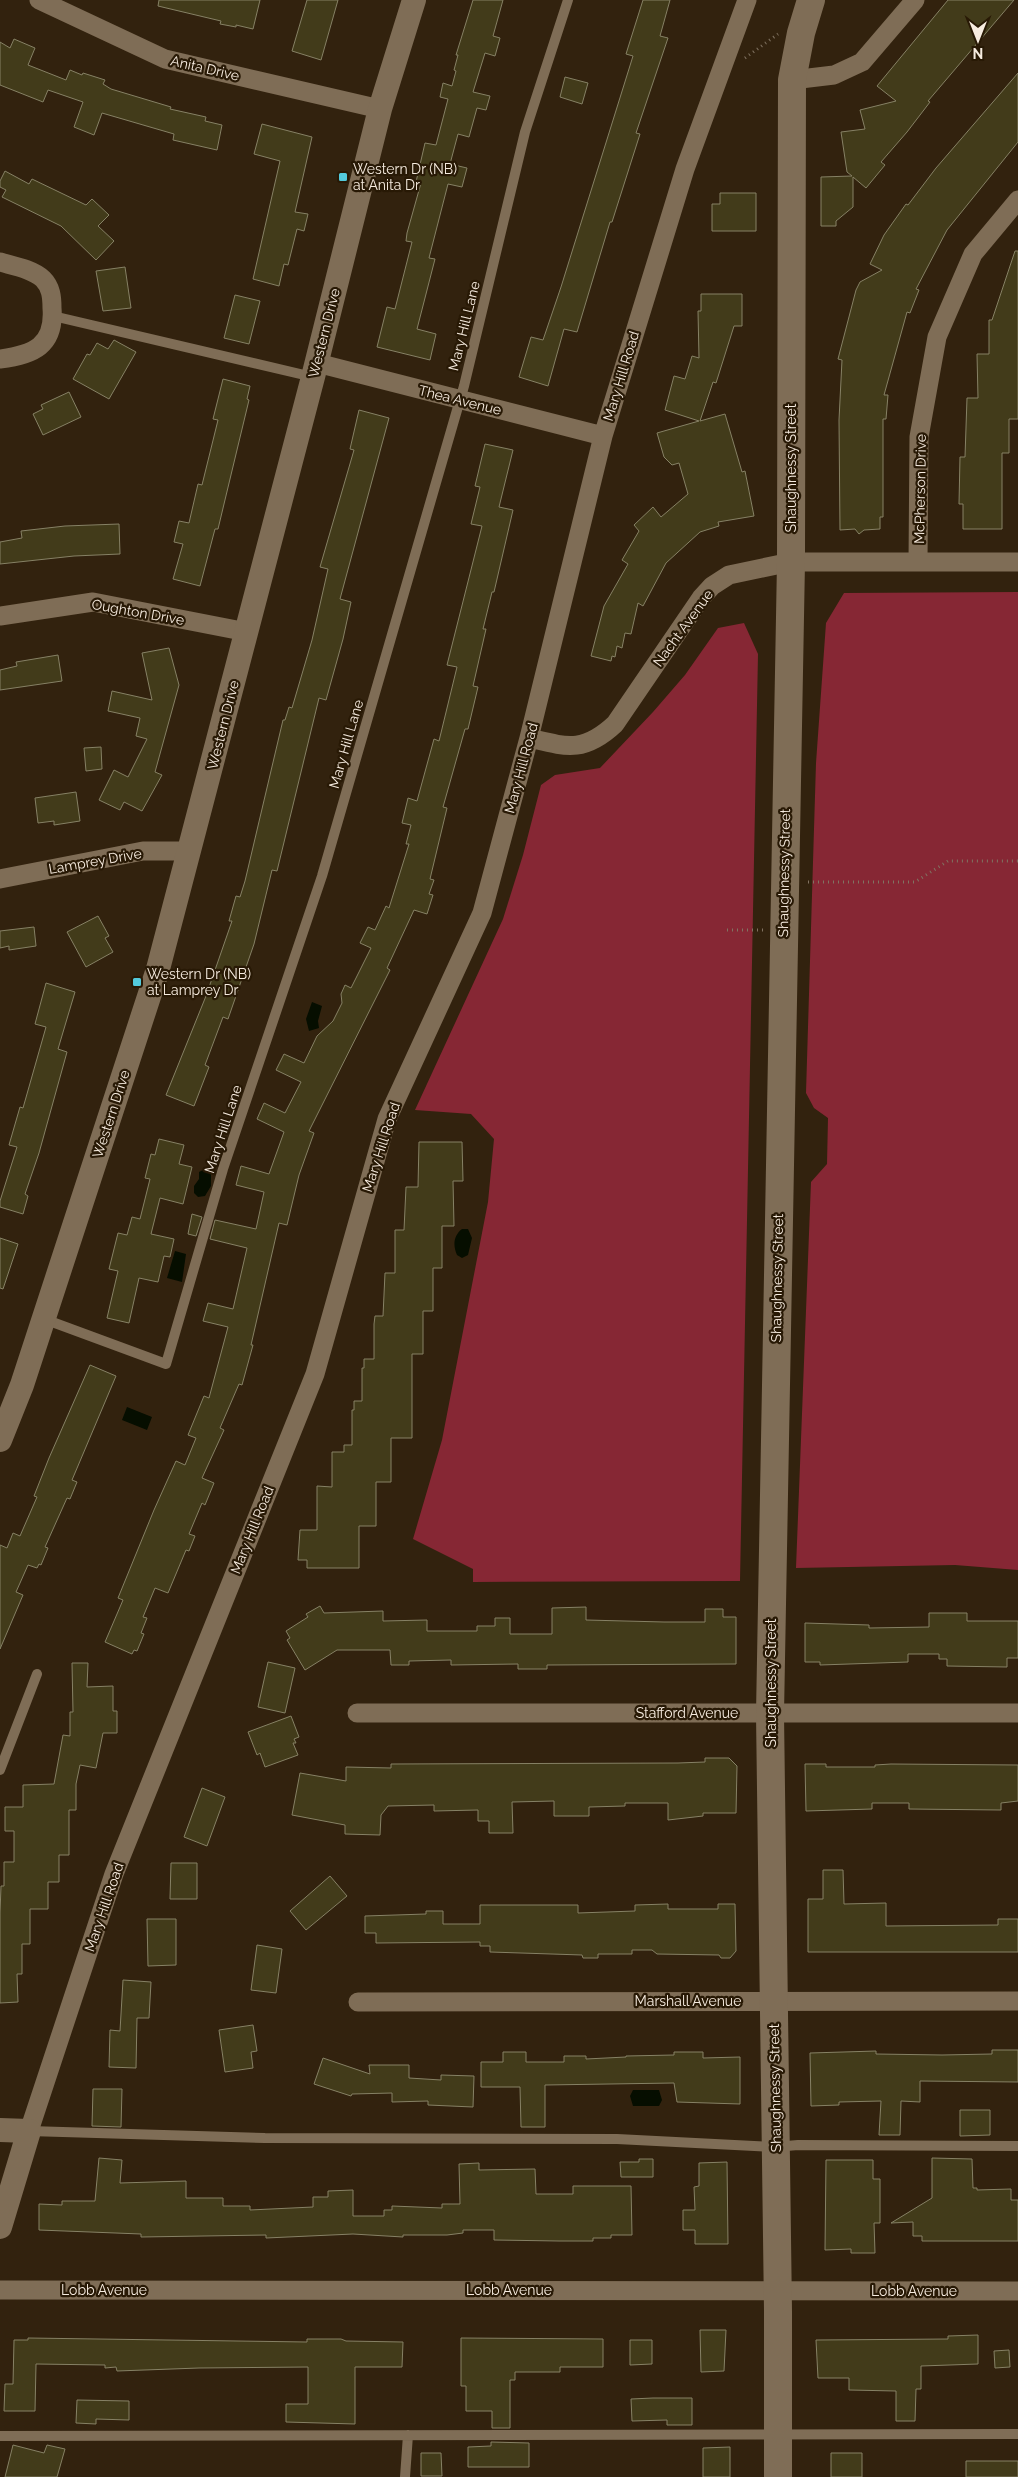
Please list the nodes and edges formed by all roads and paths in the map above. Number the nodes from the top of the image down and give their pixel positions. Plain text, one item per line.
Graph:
1 (39, 0) edge
2 (414, 0) edge
3 (568, 0) edge
4 (747, 0) edge
5 (811, 0) edge
6 (915, 0) edge
7 (781, 33) dead end
8 (724, 63) junction
9 (792, 80) junction
10 (380, 109) junction
11 (1018, 200) edge
12 (0, 262) edge
13 (53, 316) junction
14 (0, 359) edge
15 (315, 370) junction
16 (459, 401) junction
17 (603, 436) junction
18 (791, 562) junction
19 (918, 562) junction
20 (1018, 562) edge
21 (0, 616) edge
22 (246, 632) junction
23 (529, 738) junction
24 (190, 851) junction
25 (1018, 860) edge
26 (0, 879) edge
27 (807, 882) dead end
28 (727, 930) dead end
29 (783, 931) junction
30 (44, 1318) junction
31 (0, 1440) edge
32 (37, 1674) dead end
33 (357, 1713) dead end
34 (1018, 1713) edge
35 (770, 1714) junction
36 (0, 1770) edge
37 (773, 2001) junction
38 (1018, 2001) edge
39 (358, 2002) dead end
40 (0, 2130) edge
41 (29, 2131) junction
42 (1018, 2146) edge
43 (775, 2147) junction
44 (0, 2227) edge
45 (0, 2290) edge
46 (778, 2290) junction
47 (1018, 2291) edge
48 (1018, 2434) edge
49 (408, 2435) junction
50 (778, 2435) junction
51 (0, 2436) edge
52 (405, 2477) edge
53 (778, 2477) edge

1 - 10 street, Anita Drive
2 - 10 street, Western Drive
3 - 16 lane, Mary Hill Lane
4 - 8 street, Mary Hill Road
5 - 9 main road, Shaughnessy Street
6 - 9 street
7 - 8 path
8 - 17 street, Mary Hill Road
9 - 18 main road, Shaughnessy Street
10 - 15 street, Western Drive
11 - 19 street, McPherson Drive
12 - 13 street
13 - 14 street
13 - 15 lane
15 - 16 street, Thea Avenue
15 - 22 street, Western Drive
16 - 17 street, Thea Avenue
16 - 30 lane, Mary Hill Lane
17 - 23 street, Mary Hill Road
18 - 19 street, Nacht Avenue
18 - 23 street, Nacht Avenue
18 - 29 main road, Shaughnessy Street
19 - 20 street, Nacht Avenue
21 - 22 street, Oughton Drive
22 - 24 street, Western Drive
23 - 41 street, Mary Hill Road
24 - 26 street, Lamprey Drive
24 - 30 street, Western Drive
25 - 27 path
28 - 29 path
29 - 35 main road, Shaughnessy Street
30 - 31 street, Western Drive
32 - 36 lane
33 - 35 street, Stafford Avenue
34 - 35 street, Stafford Avenue
35 - 37 main road, Shaughnessy Street
37 - 38 street, Marshall Avenue
37 - 39 street, Marshall Avenue
37 - 43 main road, Shaughnessy Street
40 - 41 street
41 - 43 lane
41 - 44 street, Mary Hill Road
42 - 43 lane
43 - 46 main road, Shaughnessy Street
45 - 46 street, Lobb Avenue
46 - 47 street, Lobb Avenue
46 - 50 main road, Shaughnessy Street
48 - 50 lane
49 - 50 lane
49 - 51 lane
49 - 52 lane
50 - 53 main road, Shaughnessy Street

